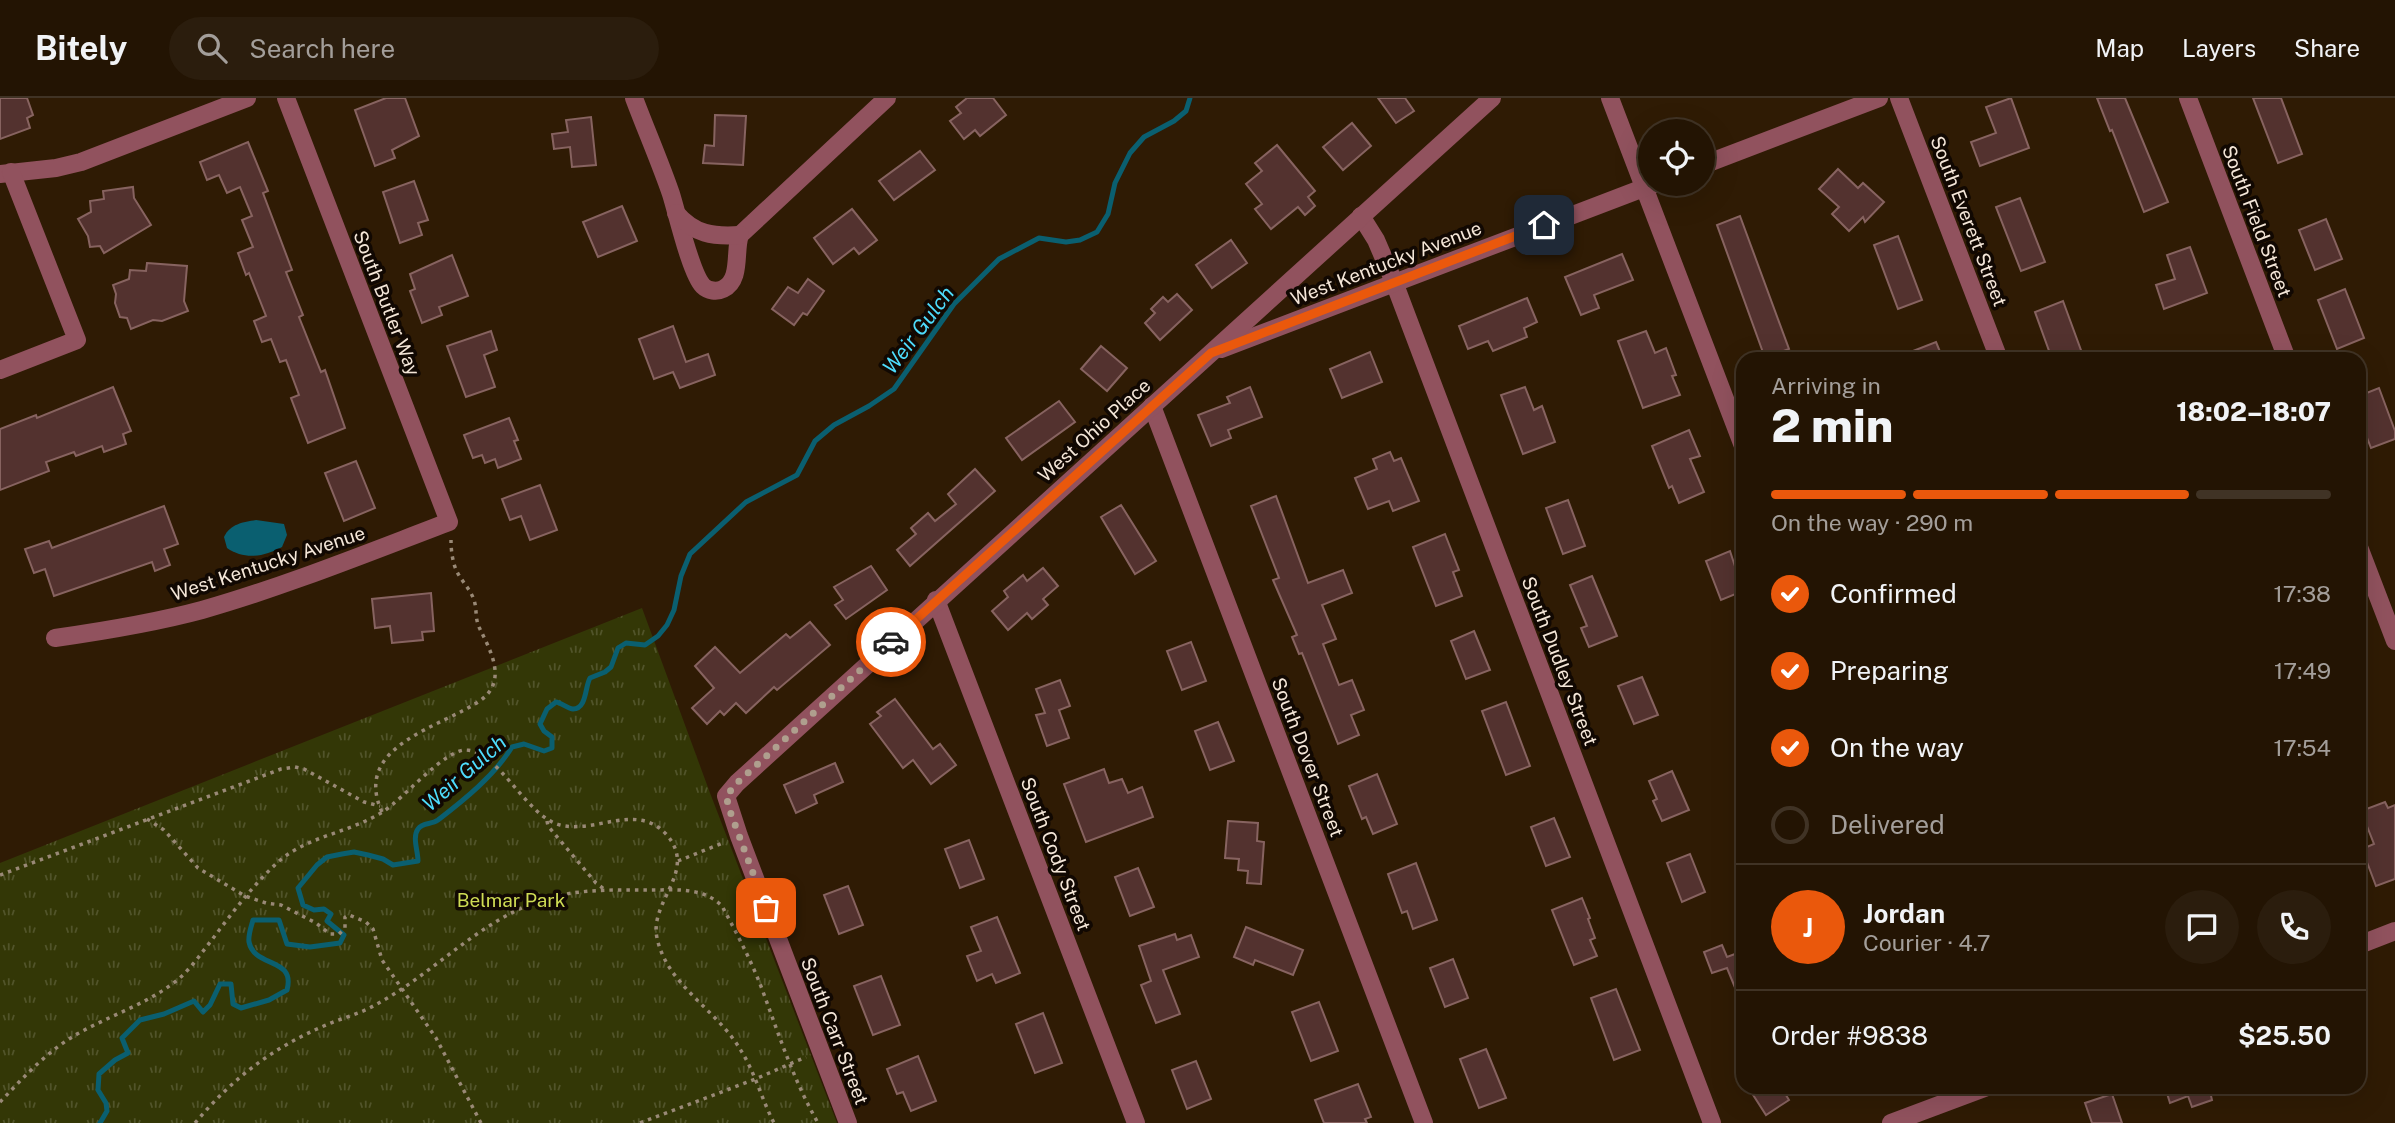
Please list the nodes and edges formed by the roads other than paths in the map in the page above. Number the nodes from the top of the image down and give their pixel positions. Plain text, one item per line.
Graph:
1 (247, 98) edge
2 (286, 98) edge
3 (634, 98) edge
4 (887, 98) edge
5 (1492, 98) edge
6 (1610, 98) edge
7 (1879, 98) edge
8 (1899, 98) edge
9 (2188, 98) edge
10 (1715, 160) edge
11 (1638, 161) edge
12 (5, 173) edge
13 (1638, 190) edge
14 (1653, 196) edge
15 (676, 213) junction
16 (1361, 216) junction
17 (740, 235) junction
18 (1394, 282) junction
19 (1996, 352) edge
20 (2284, 352) edge
21 (1211, 353) junction
22 (0, 370) edge
23 (1153, 406) junction
24 (1736, 427) edge
25 (449, 522) joint
26 (2366, 565) edge
27 (936, 600) junction
28 (55, 638) dead end
29 (2395, 641) edge
30 (726, 796) joint
31 (2395, 931) edge
32 (2366, 942) edge
33 (1968, 1094) edge
34 (848, 1123) edge
35 (1136, 1123) edge
36 (1424, 1123) edge
37 (1712, 1123) edge
38 (1891, 1123) edge

1 - 12 street
2 - 25 street, South Butler Way
3 - 15 street
4 - 17 street
5 - 16 street, West Ohio Place
6 - 11 street
7 - 10 street
8 - 19 street, South Everett Street
9 - 20 street, South Field Street
12 - 22 street
13 - 18 street, West Kentucky Avenue
14 - 24 street
15 - 17 street
15 - 17 street
16 - 18 street, South Dudley Street
16 - 21 street, West Ohio Place
18 - 21 street, West Kentucky Avenue
18 - 37 street, South Dudley Street
21 - 23 street, West Ohio Place
23 - 27 street, West Ohio Place
23 - 36 street, South Dover Street
25 - 28 street, West Kentucky Avenue
26 - 29 street
27 - 30 street, West Ohio Place
27 - 35 street, South Cody Street
30 - 34 street, South Carr Street
31 - 32 street
33 - 38 street

